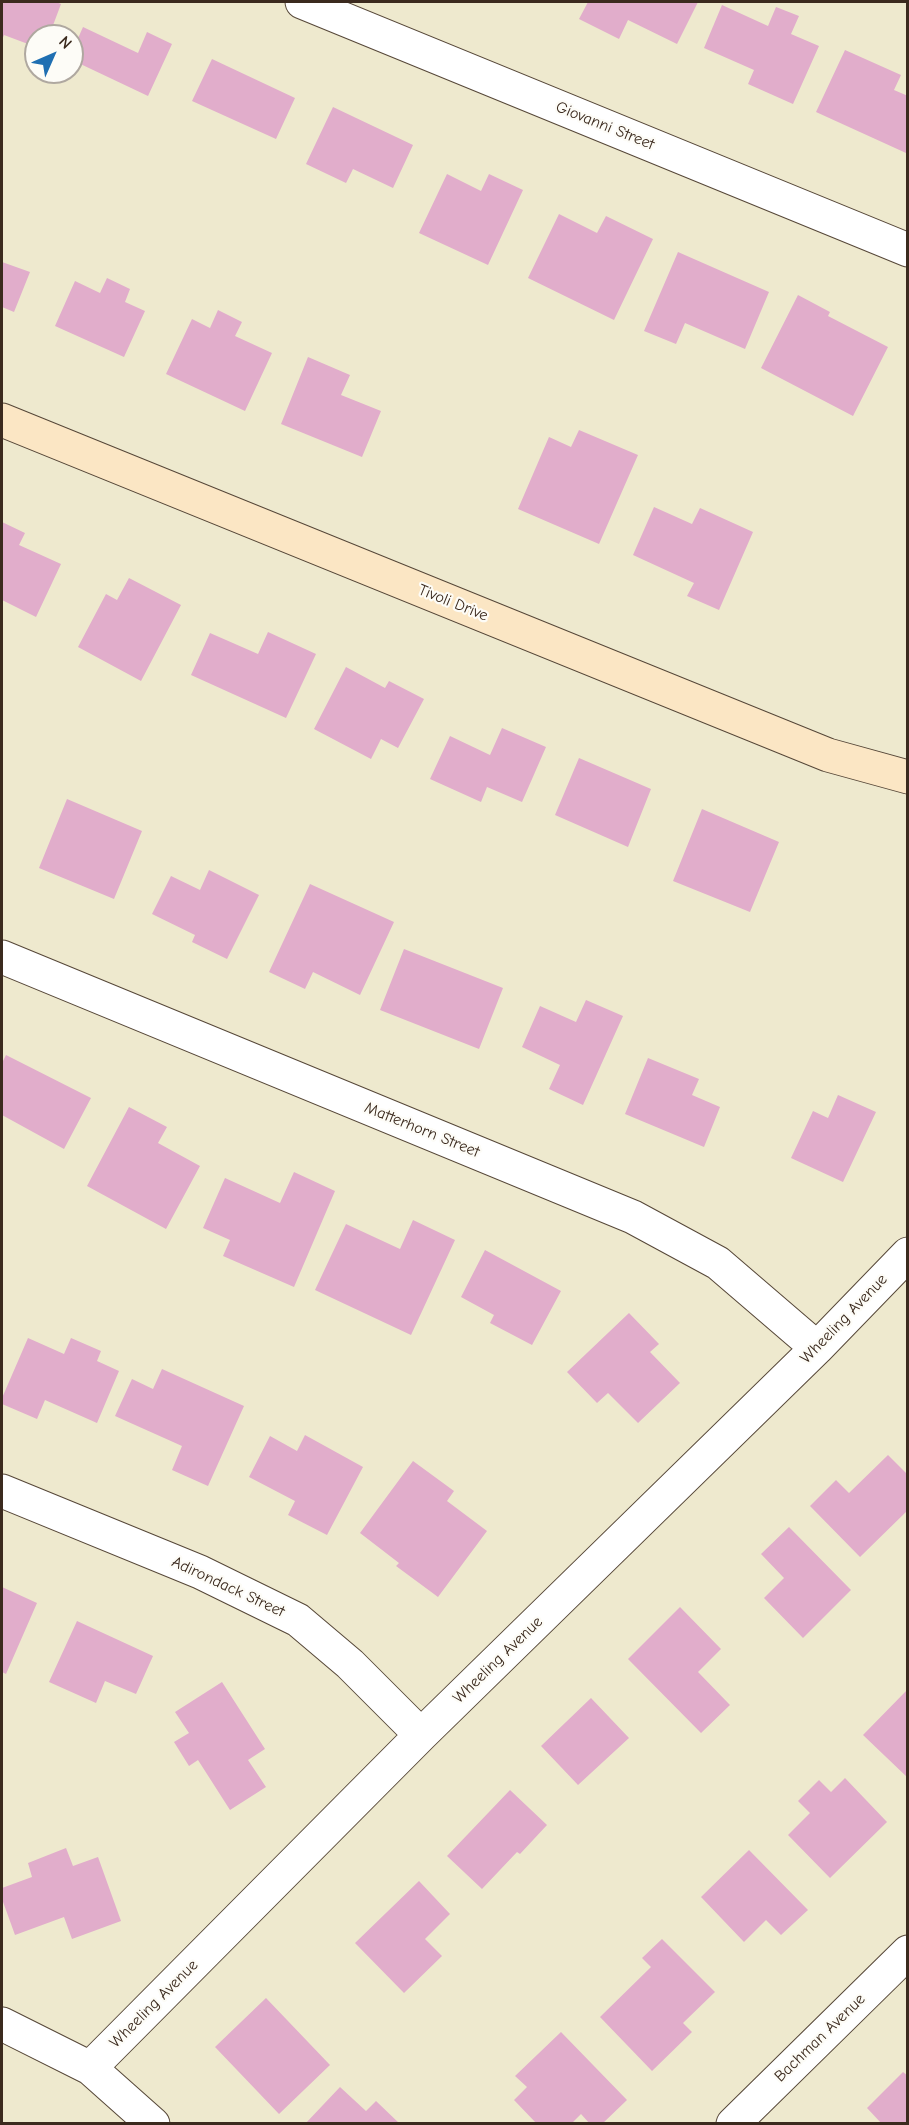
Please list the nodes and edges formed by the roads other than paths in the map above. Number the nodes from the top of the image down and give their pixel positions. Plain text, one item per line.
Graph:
1 (302, 2) edge
2 (908, 250) edge
3 (2, 420) edge
4 (908, 777) edge
5 (2, 957) edge
6 (908, 1254) edge
7 (817, 1348) junction
8 (2, 1491) edge
9 (421, 1735) junction
10 (908, 1952) edge
11 (2, 2024) edge
12 (90, 2068) junction
13 (153, 2124) edge
14 (733, 2124) edge

1 - 2 street, Giovanni Street
3 - 4 street, Tivoli Drive
5 - 7 street, Matterhorn Street
6 - 7 street, Wheeling Avenue
7 - 9 street, Wheeling Avenue
8 - 9 street, Adirondack Street
9 - 12 street, Wheeling Avenue
10 - 14 street, Bachman Avenue
11 - 12 street
12 - 13 street

